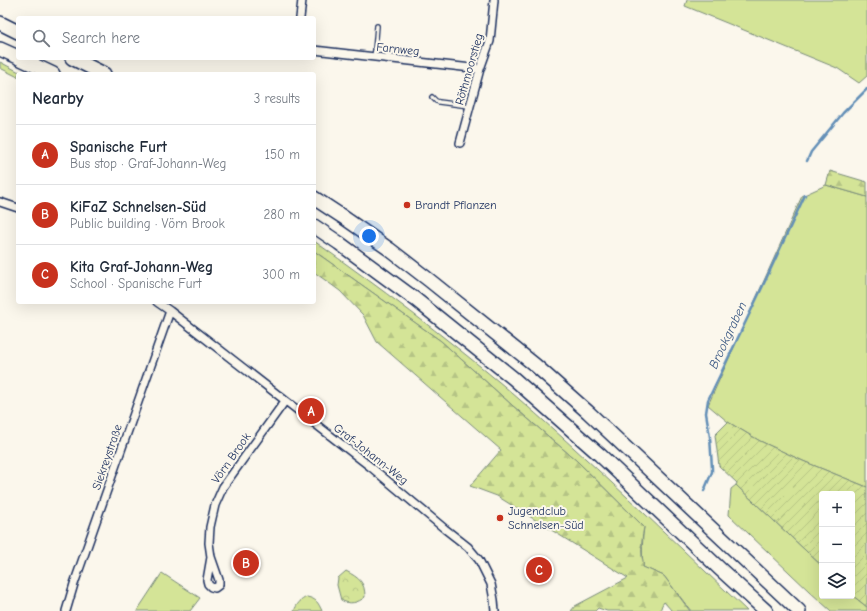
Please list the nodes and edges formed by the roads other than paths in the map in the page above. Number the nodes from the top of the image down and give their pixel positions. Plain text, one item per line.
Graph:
1 (302, 0) edge
2 (494, 0) edge
3 (300, 16) edge
4 (0, 23) edge
5 (377, 26) dead end
6 (16, 31) edge
7 (0, 49) edge
8 (316, 50) edge
9 (16, 57) edge
10 (374, 57) junction
11 (23, 60) edge
12 (76, 60) edge
13 (480, 69) junction
14 (49, 72) edge
15 (100, 72) edge
16 (432, 96) dead end
17 (469, 106) junction
18 (460, 143) dead end
19 (316, 199) edge
20 (0, 202) edge
21 (16, 207) edge
22 (316, 227) edge
23 (160, 304) edge
24 (170, 310) junction
25 (285, 401) junction
26 (211, 557) dead end
27 (66, 611) edge
28 (495, 611) edge
29 (766, 611) edge
30 (799, 611) edge

1 - 3 street
2 - 13 street, Röthmoorstieg
4 - 6 highway
5 - 10 lane
7 - 9 highway
8 - 10 street, Farnweg
10 - 13 street, Farnweg
11 - 14 highway
12 - 15 highway
13 - 17 street, Röthmoorstieg
16 - 17 lane
17 - 18 street, Röthmoorstieg
19 - 30 highway
20 - 21 street
22 - 29 highway
23 - 24 street, Graf-Johann-Weg
24 - 25 street, Graf-Johann-Weg
24 - 27 street, Siekreystraße
25 - 26 street, Vörn Brook
25 - 28 street, Graf-Johann-Weg

